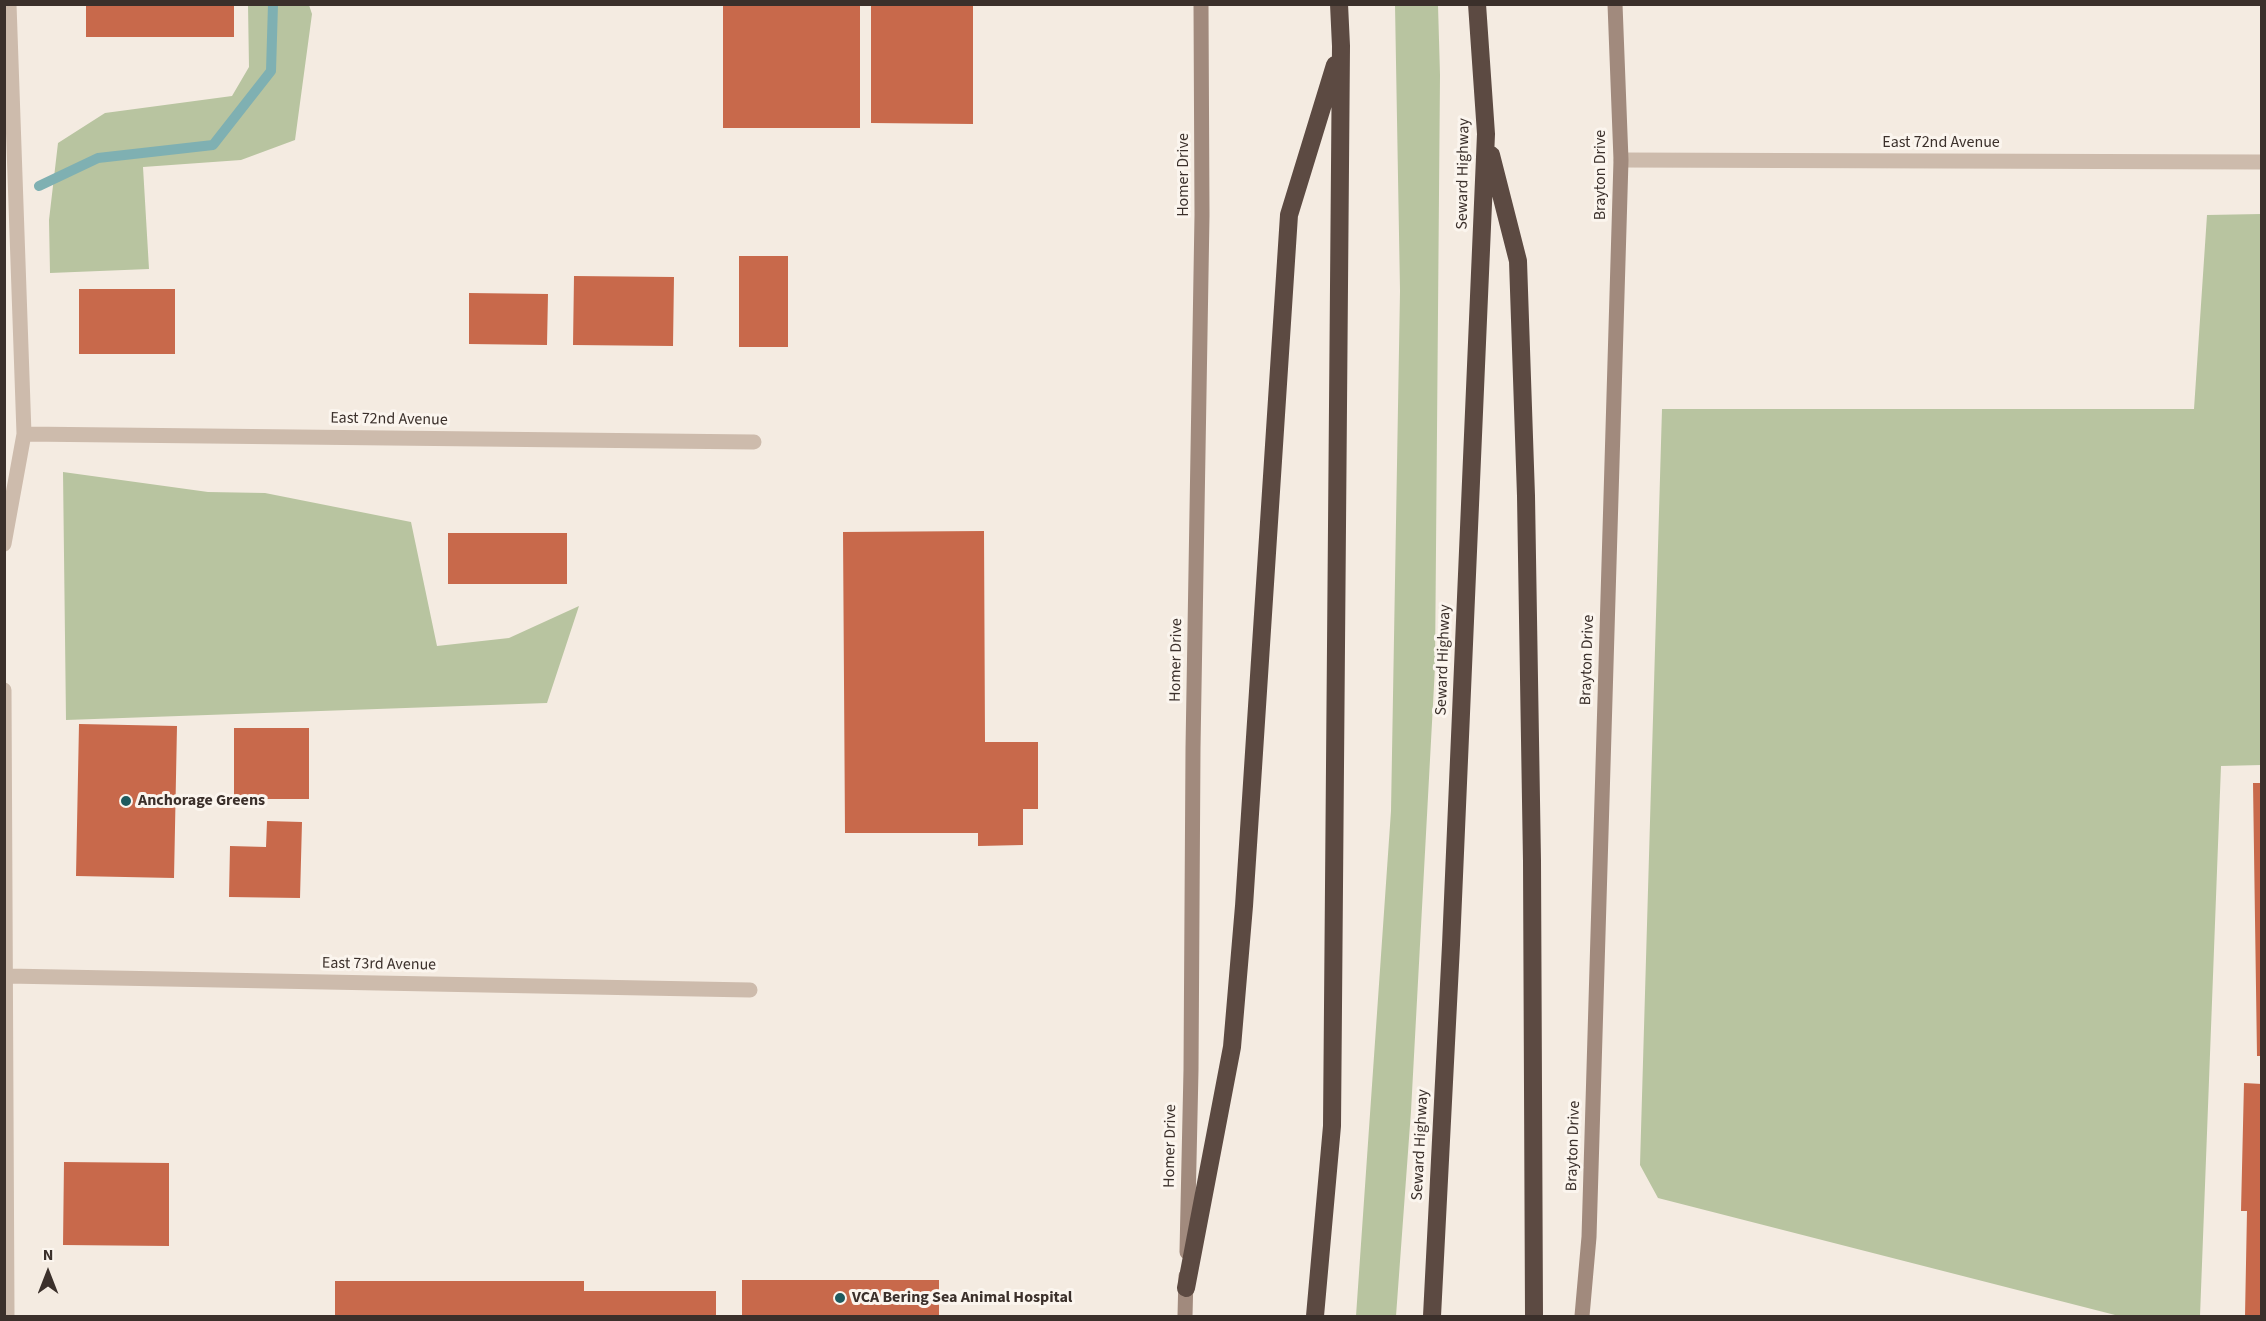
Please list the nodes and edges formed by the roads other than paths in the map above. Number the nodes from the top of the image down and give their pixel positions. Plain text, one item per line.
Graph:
1 (9, 4) edge
2 (1201, 4) edge
3 (1339, 4) edge
4 (1477, 4) edge
5 (1615, 4) edge
6 (1341, 46) junction
7 (1486, 134) junction
8 (1621, 160) junction
9 (2262, 162) edge
10 (24, 434) junction
11 (754, 442) dead end
12 (4, 544) edge
13 (4, 690) edge
14 (7, 976) junction
15 (750, 990) dead end
16 (1186, 1288) junction
17 (7, 1317) edge
18 (1185, 1317) edge
19 (1315, 1317) edge
20 (1432, 1317) edge
21 (1534, 1317) edge
22 (1582, 1317) edge

1 - 10 street
2 - 16 street, Homer Drive
3 - 6 highway
4 - 7 highway, Seward Highway
5 - 8 street, Brayton Drive
6 - 16 highway
6 - 19 highway
7 - 20 highway, Seward Highway
7 - 21 highway
8 - 9 street, East 72nd Avenue
8 - 22 street, Brayton Drive
10 - 11 street, East 72nd Avenue
10 - 12 street
13 - 14 street
14 - 15 street, East 73rd Avenue
14 - 17 street
16 - 18 street, Homer Drive

